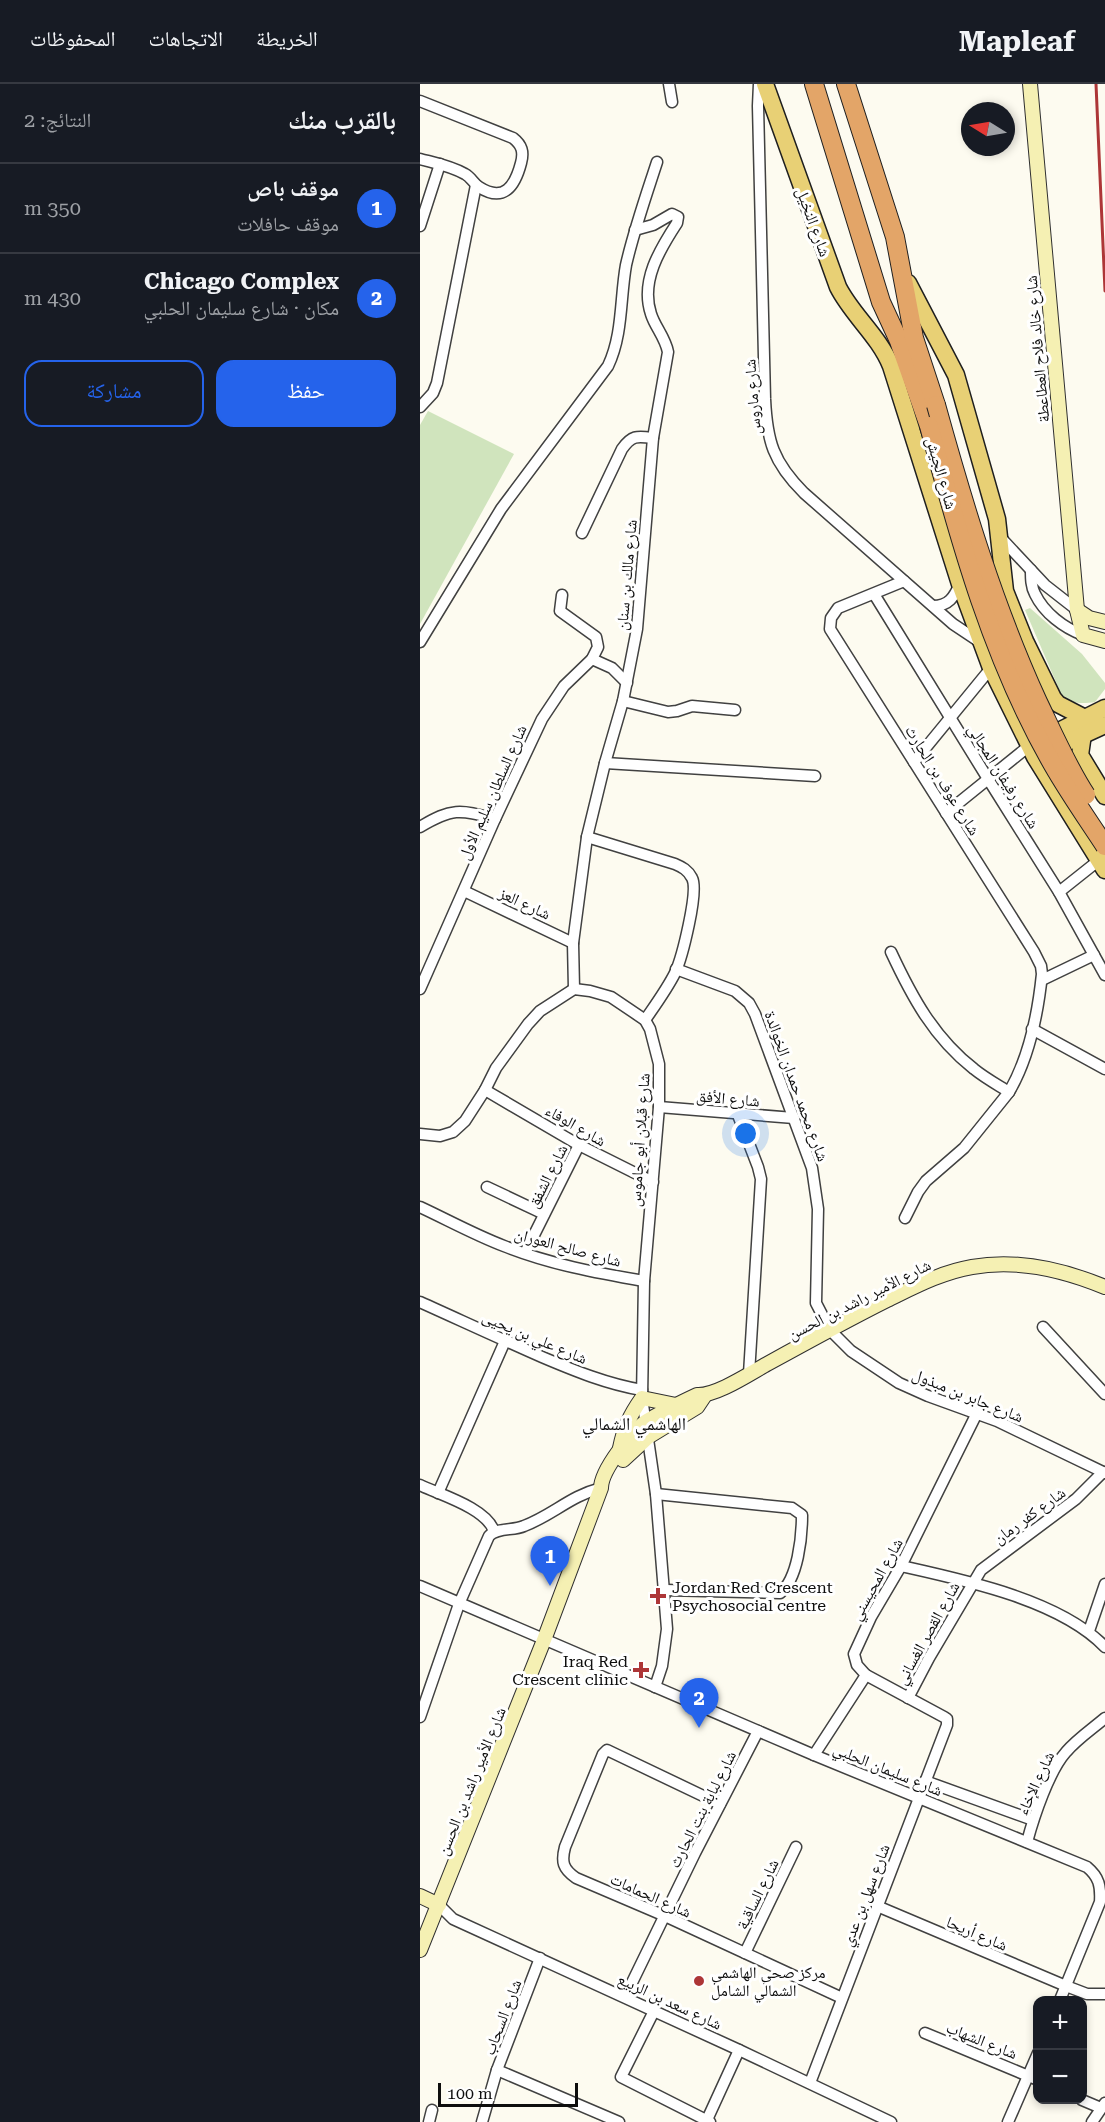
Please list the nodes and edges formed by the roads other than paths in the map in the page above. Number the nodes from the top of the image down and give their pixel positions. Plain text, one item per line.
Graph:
1 (669, 84) edge
2 (759, 84) edge
3 (765, 84) edge
4 (814, 84) edge
5 (846, 84) edge
6 (1030, 84) edge
7 (420, 100) edge
8 (672, 102) dead end
9 (774, 110) junction
10 (758, 116) junction
11 (420, 159) edge
12 (657, 162) dead end
13 (440, 164) junction
14 (476, 185) junction
15 (420, 226) edge
16 (635, 230) junction
17 (902, 268) junction
18 (891, 345) junction
19 (421, 405) edge
20 (653, 438) junction
21 (582, 533) dead end
22 (1001, 538) junction
23 (1031, 570) junction
24 (904, 581) junction
25 (960, 584) junction
26 (874, 594) junction
27 (562, 595) dead end
28 (933, 606) junction
29 (1077, 610) junction
30 (1105, 622) edge
31 (1083, 635) junction
32 (1105, 640) edge
33 (420, 642) edge
34 (980, 642) junction
35 (592, 659) junction
36 (991, 668) junction
37 (627, 684) junction
38 (623, 701) junction
39 (1105, 708) edge
40 (735, 710) dead end
41 (950, 717) junction
42 (1105, 725) edge
43 (1084, 726) junction
44 (1032, 752) junction
45 (914, 762) junction
46 (605, 764) junction
47 (815, 776) dead end
48 (988, 780) junction
49 (1105, 796) edge
50 (946, 813) junction
51 (495, 819) junction
52 (1105, 824) edge
53 (420, 827) edge
54 (587, 837) junction
55 (1103, 859) edge
56 (464, 891) junction
57 (1059, 892) junction
58 (573, 942) junction
59 (891, 952) dead end
60 (1094, 955) junction
61 (676, 969) junction
62 (1105, 975) edge
63 (1042, 980) junction
64 (420, 989) edge
65 (574, 989) junction
66 (645, 1020) junction
67 (1032, 1029) junction
68 (1105, 1069) edge
69 (485, 1090) junction
70 (1010, 1092) junction
71 (659, 1107) junction
72 (738, 1115) junction
73 (794, 1118) junction
74 (420, 1134) edge
75 (579, 1145) junction
76 (653, 1182) junction
77 (487, 1187) dead end
78 (420, 1207) edge
79 (544, 1214) junction
80 (904, 1218) dead end
81 (525, 1253) junction
82 (644, 1281) junction
83 (1105, 1287) edge
84 (420, 1302) edge
85 (1042, 1327) dead end
86 (830, 1330) junction
87 (505, 1341) junction
88 (749, 1374) junction
89 (642, 1394) junction
90 (1105, 1394) edge
91 (705, 1395) junction
92 (676, 1405) junction
93 (976, 1413) junction
94 (645, 1422) junction
95 (648, 1437) junction
96 (620, 1451) junction
97 (1104, 1472) edge
98 (420, 1485) edge
99 (601, 1488) junction
100 (438, 1493) junction
101 (656, 1494) junction
102 (491, 1534) junction
103 (901, 1566) junction
104 (972, 1582) junction
105 (1105, 1584) edge
106 (420, 1586) edge
107 (665, 1590) junction
108 (459, 1604) junction
109 (1089, 1631) junction
110 (544, 1640) junction
111 (1105, 1647) edge
112 (866, 1675) junction
113 (655, 1687) junction
114 (908, 1698) junction
115 (421, 1711) edge
116 (1105, 1718) edge
117 (758, 1731) junction
118 (814, 1755) junction
119 (925, 1781) junction
120 (919, 1798) junction
121 (720, 1804) junction
122 (1033, 1820) junction
123 (1027, 1842) junction
124 (796, 1847) dead end
125 (420, 1896) edge
126 (439, 1905) junction
127 (877, 1906) junction
128 (665, 1916) junction
129 (420, 1950) edge
130 (745, 1953) junction
131 (540, 1958) junction
132 (1066, 1986) junction
133 (1105, 1994) edge
134 (1062, 1996) edge
135 (626, 1997) junction
136 (842, 1998) junction
137 (654, 2011) junction
138 (924, 2033) dead end
139 (739, 2050) junction
140 (497, 2070) junction
141 (1033, 2078) edge
142 (810, 2083) junction
143 (1087, 2101) edge
144 (1103, 2105) edge
145 (432, 2110) dead end
146 (707, 2121) edge
147 (429, 2122) edge
148 (482, 2122) edge
149 (619, 2122) edge
150 (891, 2122) edge
151 (1008, 2122) edge
152 (1092, 2122) edge

1 - 8 street
2 - 10 street, شارع ماروس
3 - 9 main road, شارع النخيل
4 - 18 highway, شارع الجيش
5 - 17 highway, شارع الجيش
6 - 29 street, شارع خالد فلاح العطاعطة
7 - 14 street
9 - 10 street
9 - 18 main road, شارع النخيل
10 - 24 street, شارع ماروس
11 - 13 street
12 - 16 street
13 - 14 street
13 - 15 street
14 - 19 street
16 - 20 street, شارع مالك بن سنان
16 - 33 street
17 - 22 main road
17 - 52 highway, شارع الجيش, bridge
18 - 25 main road, شارع النخيل
18 - 55 highway, شارع الجيش, bridge
20 - 21 street
20 - 37 street, شارع مالك بن سنان
22 - 23 street
22 - 43 main road
23 - 29 street
23 - 31 street
24 - 26 street, شارع عوف بن الحارث
24 - 28 street, شارع ماروس
25 - 28 street
25 - 34 main road, شارع النخيل
26 - 41 street, شارع رفيفان المجالي
26 - 45 street, شارع عوف بن الحارث
27 - 35 street
28 - 34 street, شارع ماروس
29 - 30 street
29 - 31 street, شارع خالد فلاح العطاعطة
31 - 32 street
34 - 36 main road, شارع النخيل
35 - 37 street
35 - 51 street, شارع السلطان سليم الأول
36 - 41 street
36 - 44 main road, شارع النخيل
37 - 38 street, شارع مالك بن سنان
38 - 40 street
38 - 46 street, شارع مالك بن سنان
39 - 43 main road
41 - 45 street
41 - 48 street, شارع رفيفان المجالي
42 - 43 main road
43 - 44 main road
43 - 49 main road
44 - 48 street
44 - 55 main road, شارع النخيل
45 - 50 street, شارع عوف بن الحارث
46 - 47 street
46 - 54 street, شارع مالك بن سنان
48 - 50 street
48 - 57 street, شارع رفيفان المجالي
50 - 63 street, شارع عوف بن الحارث
51 - 53 street
51 - 56 street, شارع السلطان سليم الأول
54 - 58 street, شارع مالك بن سنان
54 - 61 street
55 - 57 street
56 - 58 street, شارع العز
56 - 64 street, شارع السلطان سليم الأول
57 - 60 street, شارع رفيفان المجالي
58 - 65 street, شارع مالك بن سنان
59 - 70 street
60 - 62 street, شارع رفيفان المجالي
60 - 63 street
61 - 66 street
61 - 73 street, شارع محمد حمدان الخوالدة
63 - 67 street
65 - 66 street
65 - 69 street
66 - 71 street, شارع قبلان أبو جاموس
67 - 68 street
67 - 70 street
69 - 74 street
69 - 75 street, شارع الوفاء
70 - 80 street
71 - 72 street, شارع الأفق
71 - 76 street, شارع قبلان أبو جاموس
72 - 73 street, شارع الأفق
72 - 88 street
73 - 86 street, شارع محمد حمدان الخوالدة
75 - 76 street, شارع الوفاء
75 - 79 street, شارع الشفق
76 - 82 street, شارع قبلان أبو جاموس
77 - 79 street
78 - 81 street, شارع صالح العوران
79 - 81 street, شارع الشفق
81 - 82 street, شارع صالح العوران
82 - 89 street, شارع قبلان أبو جاموس
83 - 86 street, شارع الأمير راشد بن الحسن
84 - 87 street, شارع علي بن يحيى
85 - 90 street
86 - 88 street, شارع الأمير راشد بن الحسن
86 - 93 street, شارع جابر بن مبذول
87 - 89 street, شارع علي بن يحيى
87 - 100 street
88 - 91 street, شارع الأمير راشد بن الحسن
89 - 92 street
89 - 94 street, شارع قبلان أبو جاموس
89 - 96 street
91 - 92 street, شارع الأمير راشد بن الحسن
91 - 95 street, شارع الأمير راشد بن الحسن
92 - 94 street, شارع الأمير راشد بن الحسن
93 - 97 street, شارع جابر بن مبذول
93 - 103 street, شارع المحيسني
94 - 95 street, شارع قبلان أبو جاموس
94 - 96 street, شارع الأمير راشد بن الحسن
95 - 99 street, شارع الأمير راشد بن الحسن
95 - 101 street, شارع قبلان أبو جاموس
96 - 99 street, شارع الأمير راشد بن الحسن
97 - 104 street, شارع كفر رمان
98 - 100 street
99 - 102 street
99 - 110 street, شارع الأمير راشد بن الحسن
100 - 102 street
101 - 107 street, شارع قبلان أبو جاموس
101 - 107 street
102 - 108 street
103 - 104 street
103 - 112 street, شارع المحيسني
104 - 109 street
104 - 114 street, شارع القصر الغساني
105 - 109 street
106 - 108 street, شارع سليمان الحلبي
107 - 113 street, شارع قبلان أبو جاموس
108 - 110 street, شارع سليمان الحلبي
108 - 115 street
109 - 111 street
110 - 113 street, شارع سليمان الحلبي
110 - 126 street, شارع الأمير راشد بن الحسن
112 - 114 street
112 - 118 street
113 - 117 street, شارع سليمان الحلبي
114 - 119 street, شارع سهل بن عدي
116 - 122 street, شارع الإخاء
117 - 118 street, شارع سليمان الحلبي
117 - 121 street, شارع لبابة بنت الحارث
118 - 120 street, شارع سليمان الحلبي
119 - 120 street, شارع سهل بن عدي
119 - 122 street
120 - 123 street, شارع سليمان الحلبي
120 - 127 street, شارع سهل بن عدي
121 - 128 street, شارع لبابة بنت الحارث
121 - 128 street, شارع الحمامات
122 - 123 street, شارع الإخاء
123 - 132 street, شارع سليمان الحلبي
124 - 130 street, شارع الساقية
125 - 126 street
126 - 129 street, شارع الأمير راشد بن الحسن
126 - 131 street, شارع سعد بن الربيع
127 - 132 street, شارع أريحا
127 - 136 street, شارع سهل بن عدي
128 - 130 street, شارع الحمامات
128 - 135 street, شارع لبابة بنت الحارث
130 - 136 street, شارع الحمامات
131 - 135 street, شارع سعد بن الربيع
131 - 140 street, شارع السحاب
132 - 133 street
132 - 134 street, شارع سليمان الحلبي
135 - 137 street, شارع سعد بن الربيع
136 - 142 street, شارع سهل بن عدي
137 - 139 street, شارع سعد بن الربيع
137 - 146 street
138 - 141 street, شارع الشهاب
139 - 142 street, شارع سعد بن الربيع
139 - 146 street
140 - 148 street, شارع السحاب
140 - 149 street
141 - 151 street
142 - 150 street, شارع سعد بن الربيع
143 - 144 street
144 - 152 street
145 - 147 street

